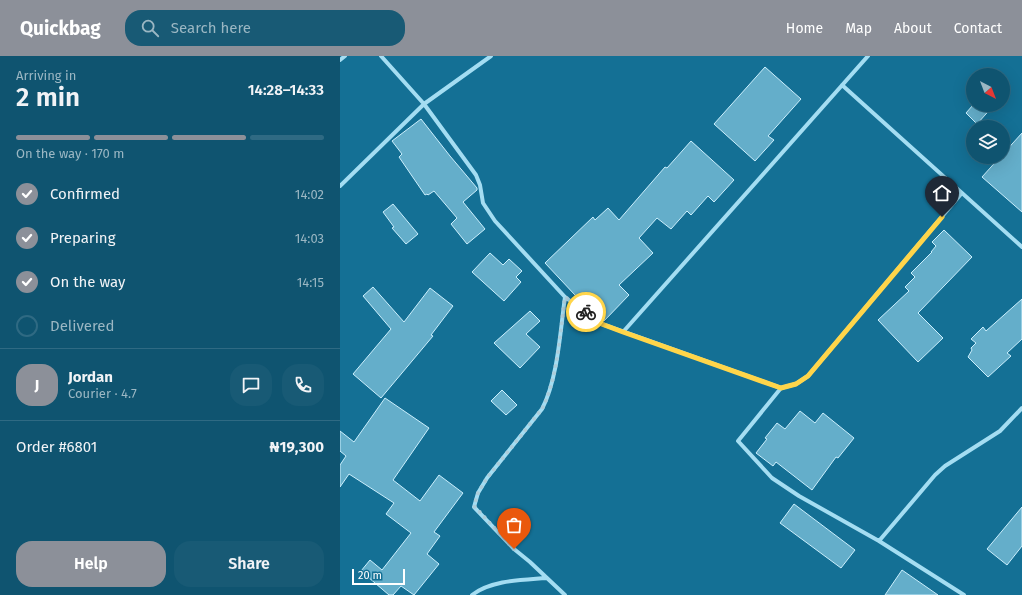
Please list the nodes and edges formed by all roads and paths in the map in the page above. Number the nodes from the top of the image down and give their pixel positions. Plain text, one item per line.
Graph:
1 (345, 56) edge
2 (381, 56) edge
3 (490, 56) edge
4 (868, 56) edge
5 (340, 60) edge
6 (842, 86) junction
7 (424, 104) junction
8 (340, 186) edge
9 (961, 194) junction
10 (1022, 247) edge
11 (565, 297) junction
12 (623, 332) junction
13 (781, 388) junction
14 (1022, 408) edge
15 (879, 541) junction
16 (546, 578) junction
17 (472, 595) edge
18 (565, 595) edge
19 (964, 595) edge

1 - 5 street
2 - 7 street
3 - 7 street
4 - 6 street
6 - 9 street
6 - 12 street
7 - 8 street
7 - 11 street
9 - 10 street
9 - 13 street
11 - 12 street
11 - 16 street
12 - 13 street
13 - 15 street
14 - 15 street
15 - 19 street
16 - 17 street
16 - 18 street

